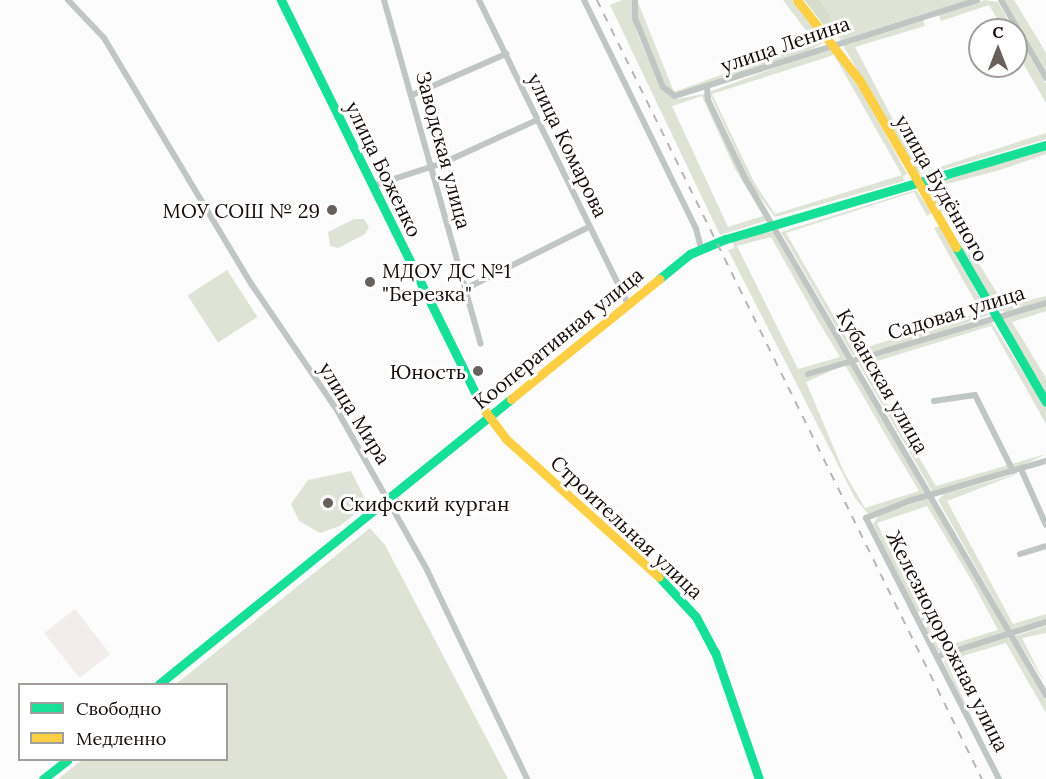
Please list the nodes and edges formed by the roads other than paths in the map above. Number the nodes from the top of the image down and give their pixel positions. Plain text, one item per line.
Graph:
1 (68, 0) edge
2 (281, 0) edge
3 (384, 0) edge
4 (479, 0) edge
5 (584, 0) edge
6 (635, 0) edge
7 (797, 0) edge
8 (977, 0) edge
9 (1001, 0) edge
10 (832, 44) junction
11 (506, 54) junction
12 (1046, 78) edge
13 (707, 88) junction
14 (412, 95) junction
15 (537, 120) junction
16 (1046, 145) edge
17 (430, 164) junction
18 (916, 183) junction
19 (372, 186) junction
20 (775, 224) junction
21 (589, 227) junction
22 (701, 248) junction
23 (465, 289) junction
24 (1046, 303) edge
25 (628, 304) junction
26 (996, 316) junction
27 (481, 344) dead end
28 (852, 361) junction
29 (808, 374) dead end
30 (933, 402) dead end
31 (1046, 402) edge
32 (487, 417) junction
33 (1046, 460) edge
34 (1017, 470) junction
35 (931, 495) junction
36 (388, 499) junction
37 (1046, 525) edge
38 (1046, 546) edge
39 (1020, 554) dead end
40 (1046, 622) edge
41 (1010, 633) junction
42 (939, 656) junction
43 (160, 683) edge
44 (1043, 685) edge
45 (1046, 695) edge
46 (64, 761) edge
47 (43, 779) edge
48 (527, 779) edge
49 (759, 779) edge
50 (999, 779) edge

1 - 36 street, улица Мира
2 - 19 street, улица Боженко
3 - 14 street, Заводская улица
4 - 11 street, улица Комарова
5 - 22 street
6 - 13 street
7 - 10 street, улица Будённого
8 - 10 street, улица Ленина
9 - 12 street
10 - 13 street, улица Ленина
10 - 18 street, улица Будённого
11 - 14 street
11 - 15 street, улица Комарова
13 - 20 street, Кубанская улица
14 - 17 street, Заводская улица
15 - 17 street
15 - 21 street, улица Комарова
16 - 18 street, Кооперативная улица
17 - 19 street
17 - 23 street, Заводская улица
18 - 20 street, Кооперативная улица
18 - 26 street, улица Будённого
19 - 32 street, улица Боженко
20 - 22 street, Кооперативная улица
20 - 28 street, Кубанская улица
21 - 23 street
21 - 25 street, улица Комарова
22 - 25 street, Кооперативная улица
23 - 27 street, Заводская улица
24 - 26 street, Садовая улица
25 - 32 street, Кооперативная улица
26 - 28 street, Садовая улица
26 - 31 street, улица Будённого
28 - 29 street, Садовая улица
28 - 35 street, Кубанская улица
30 - 34 street
32 - 36 street, Кооперативная улица
32 - 49 street, Строительная улица
33 - 34 street
34 - 35 street
34 - 37 street
35 - 41 street, Кубанская улица
35 - 42 street, Железнодорожная улица
36 - 43 street, Кооперативная улица
36 - 48 street, улица Мира
38 - 39 street
40 - 41 street
41 - 42 street
41 - 44 street, Кубанская улица
42 - 50 street, Железнодорожная улица
44 - 45 street, Кубанская улица
46 - 47 street

